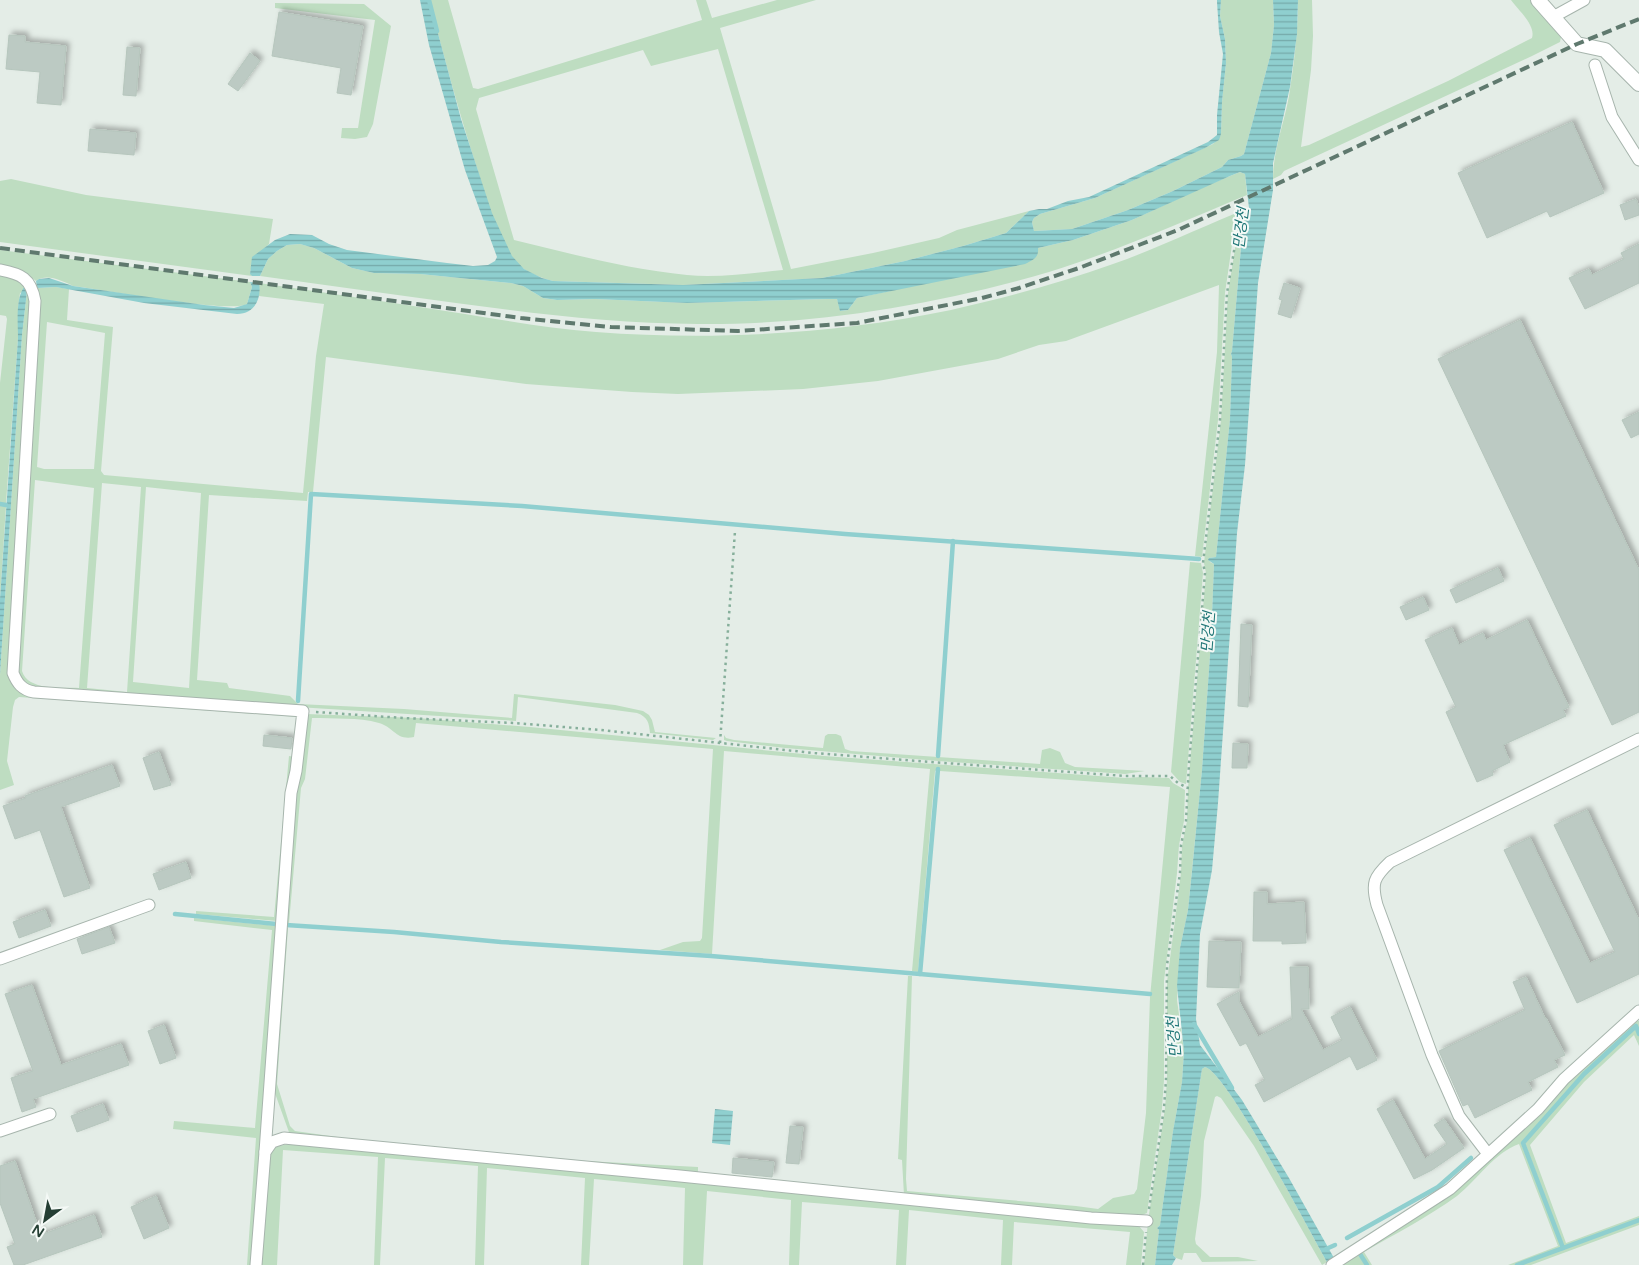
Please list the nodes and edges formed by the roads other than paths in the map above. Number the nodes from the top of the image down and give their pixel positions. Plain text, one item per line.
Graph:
1 (1538, 0) edge
2 (1584, 0) edge
3 (1553, 17) junction
4 (1595, 65) dead end
5 (1639, 84) edge
6 (1639, 160) edge
7 (0, 270) edge
8 (1639, 738) edge
9 (149, 905) dead end
10 (0, 959) edge
11 (1639, 1013) edge
12 (50, 1114) dead end
13 (0, 1131) edge
14 (265, 1152) junction
15 (1488, 1154) junction
16 (1147, 1221) road end
17 (256, 1265) edge
18 (1332, 1265) edge

1 - 3 street
2 - 3 street
3 - 5 street
4 - 6 street
7 - 14 street
8 - 15 street
9 - 10 street
11 - 15 street
12 - 13 street
14 - 16 street
14 - 17 street
15 - 18 street

